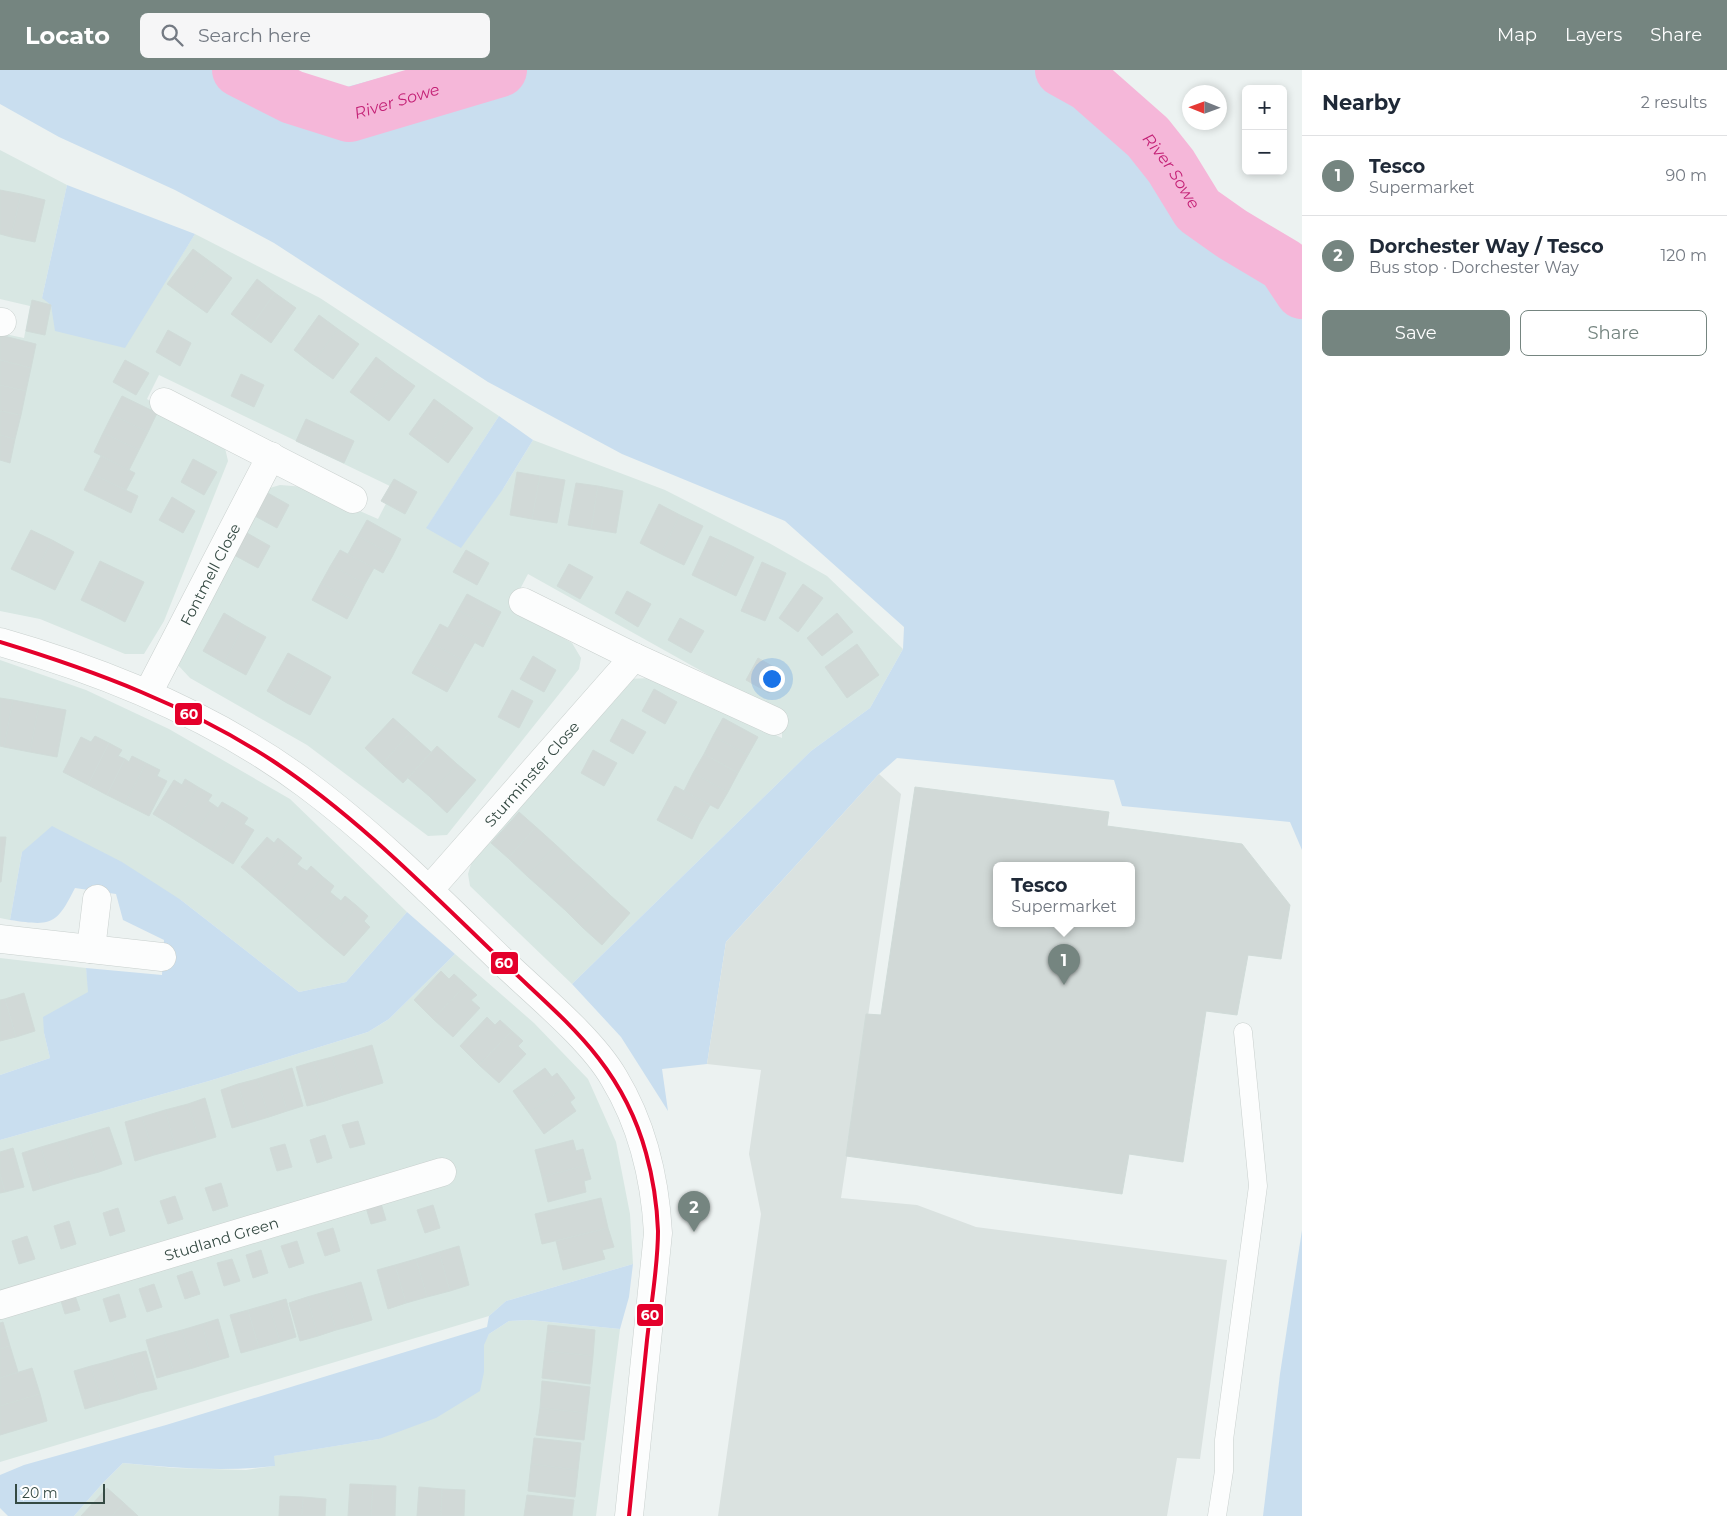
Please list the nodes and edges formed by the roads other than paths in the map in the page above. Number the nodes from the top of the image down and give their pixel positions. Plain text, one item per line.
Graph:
1 (164, 402) dead end
2 (271, 456) junction
3 (353, 499) dead end
4 (523, 602) dead end
5 (0, 642) edge
6 (634, 657) junction
7 (148, 693) junction
8 (774, 720) dead end
9 (429, 890) junction
10 (97, 899) dead end
11 (0, 939) edge
12 (91, 949) junction
13 (162, 957) dead end
14 (1243, 1032) dead end
15 (442, 1172) dead end
16 (0, 1305) edge
17 (629, 1516) edge
18 (1217, 1516) edge

1 - 2 street
2 - 3 street
2 - 7 street, Fontmell Close
4 - 6 street
5 - 7 street
6 - 8 street
6 - 9 street, Sturminster Close
7 - 9 street
9 - 17 street
10 - 12 street
11 - 12 street
12 - 13 street
14 - 18 lane
15 - 16 street, Studland Green

